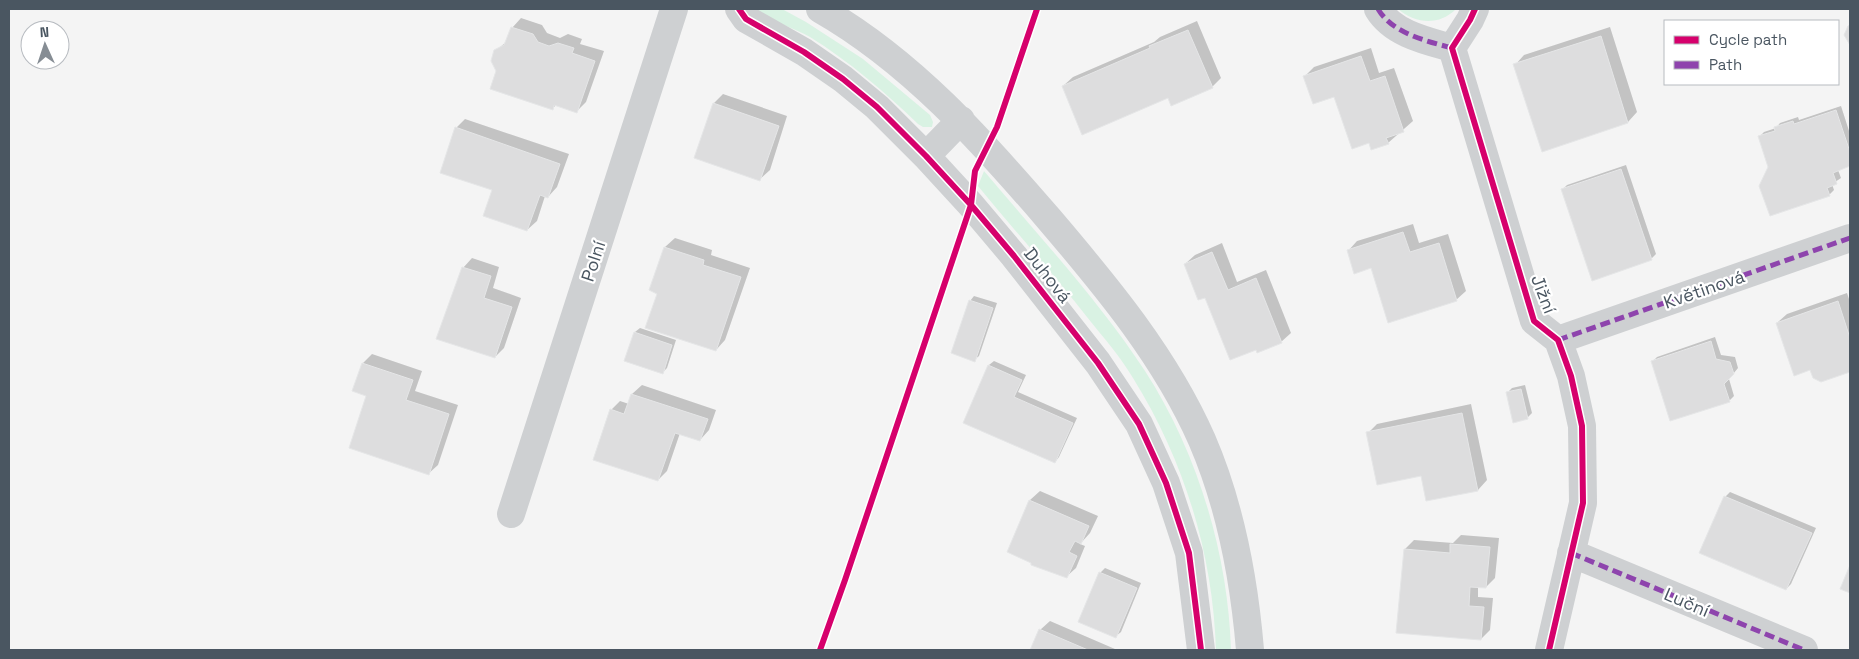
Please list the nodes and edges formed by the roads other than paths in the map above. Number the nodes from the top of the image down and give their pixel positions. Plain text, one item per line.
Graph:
1 (674, 9) edge
2 (739, 9) edge
3 (820, 9) edge
4 (1378, 9) edge
5 (1475, 9) edge
6 (1452, 48) junction
7 (961, 120) junction
8 (926, 156) junction
9 (1850, 238) edge
10 (1558, 340) junction
11 (511, 514) dead end
12 (1571, 553) junction
13 (1201, 650) edge
14 (1250, 650) edge
15 (1550, 650) edge
16 (1804, 650) edge

1 - 11 street, Polní
2 - 8 street, Duhová
3 - 7 street, Duhová
4 - 6 street
5 - 6 street
6 - 10 street, Jižní
7 - 8 street
7 - 14 street, Duhová
8 - 13 street, Duhová
9 - 10 street, Květinová
10 - 12 street
12 - 15 street
12 - 16 street, Luční

